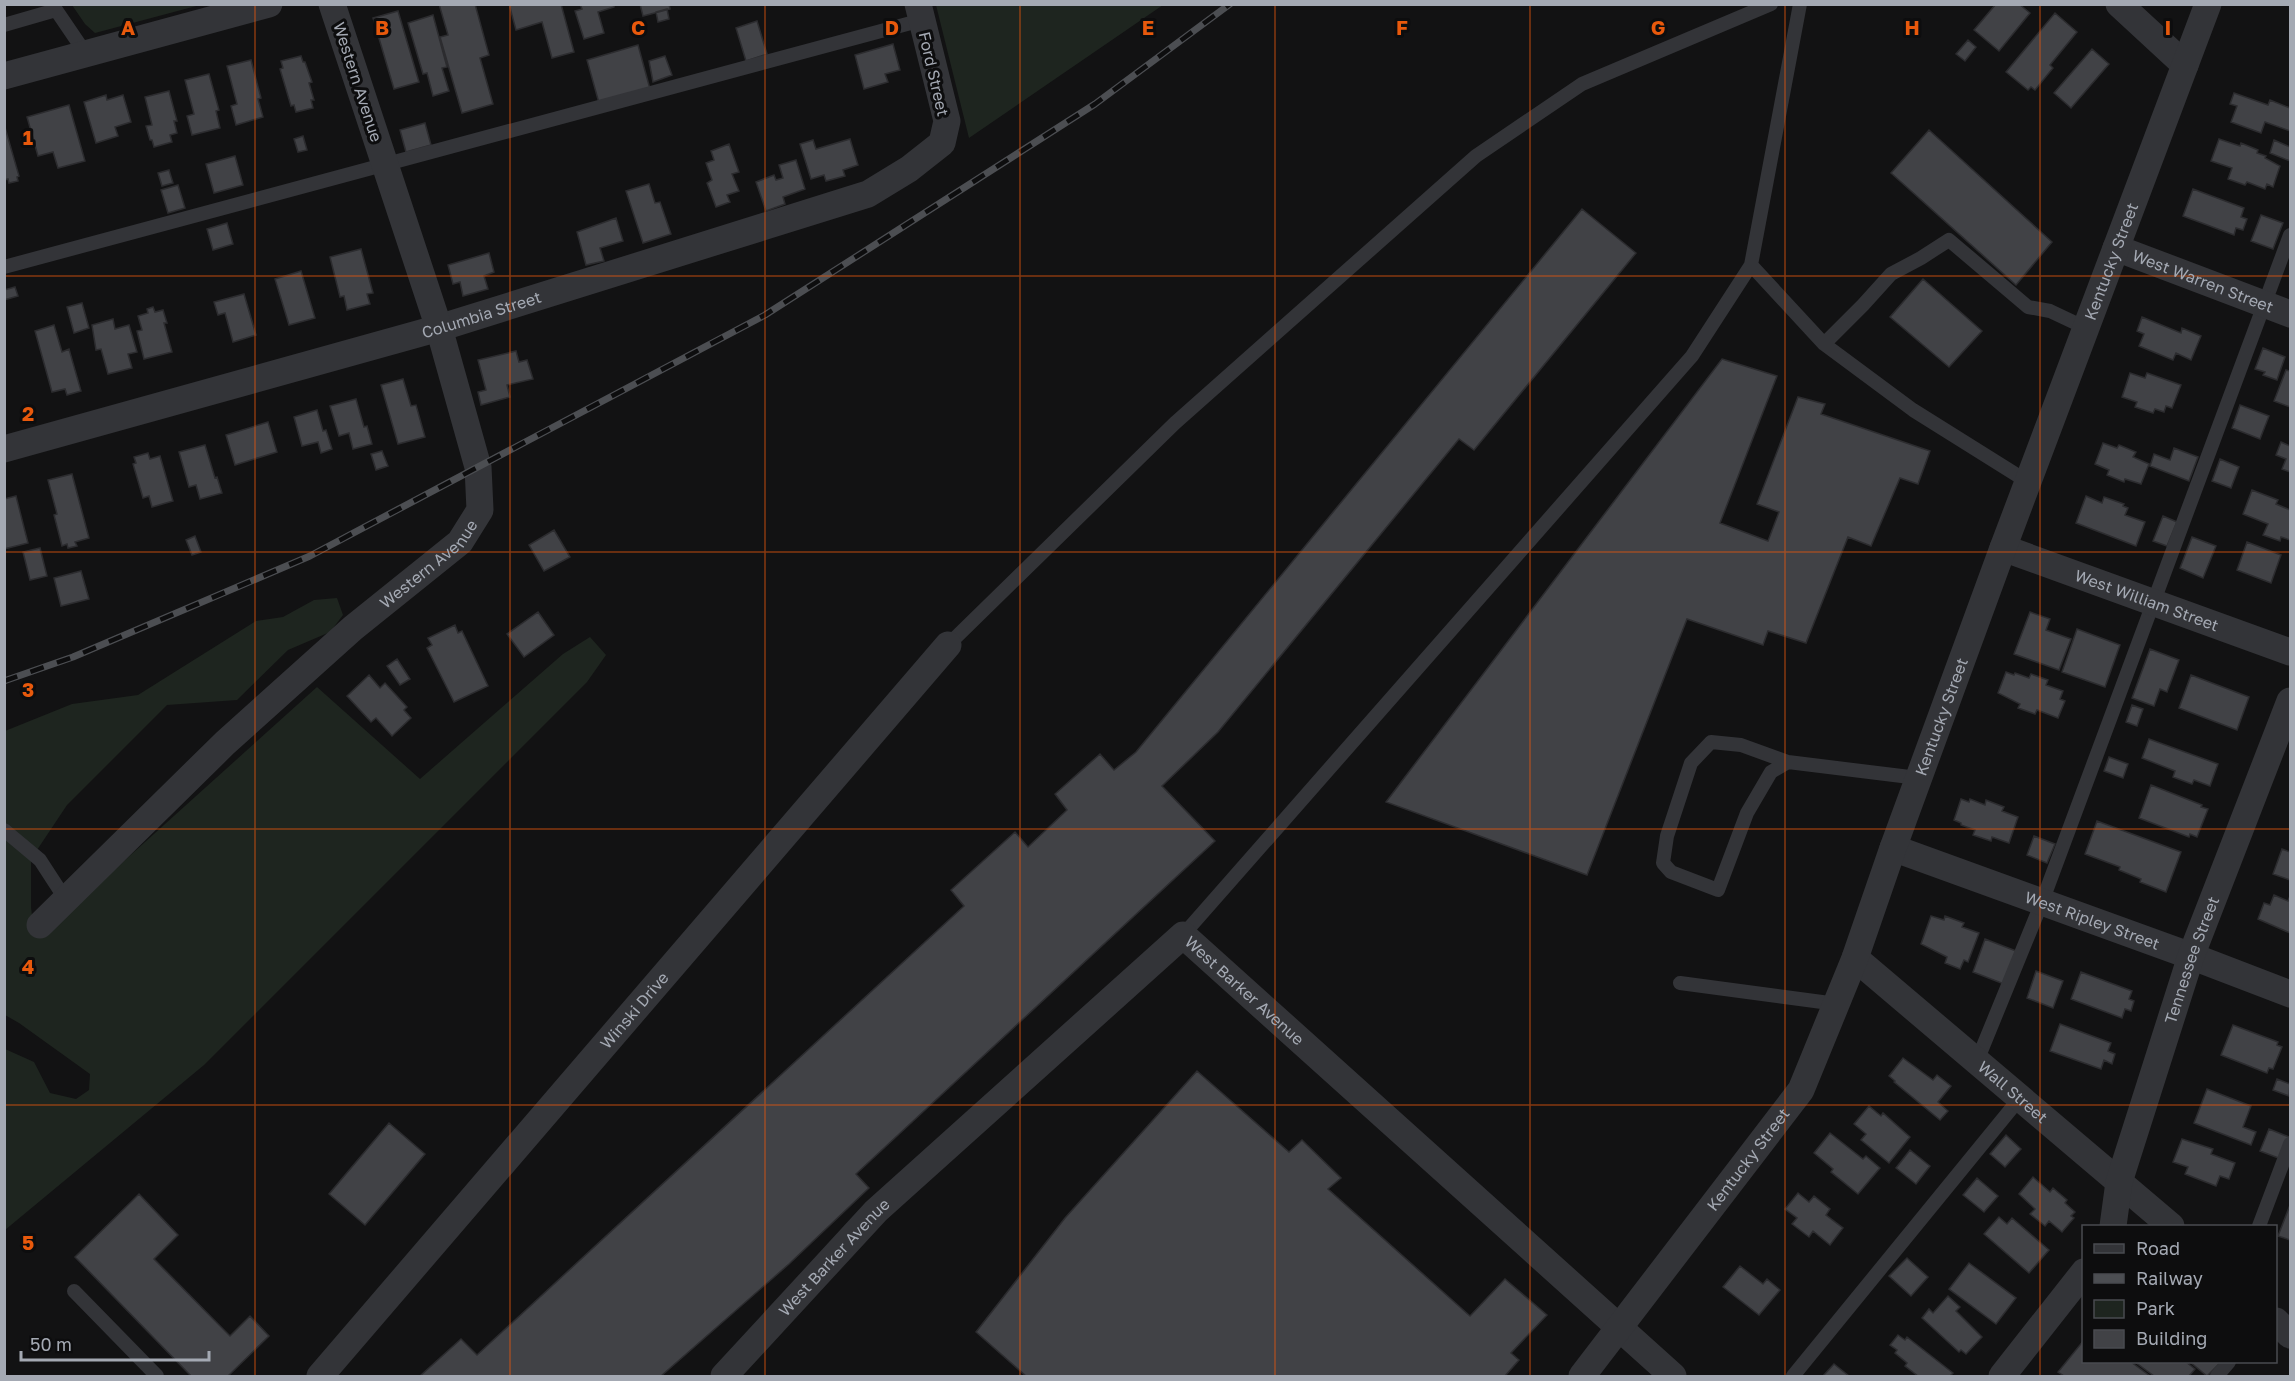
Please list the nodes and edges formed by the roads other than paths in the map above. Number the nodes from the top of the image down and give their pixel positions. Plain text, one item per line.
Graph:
1 (269, 4) edge
2 (332, 4) edge
3 (1771, 4) edge
4 (1800, 4) edge
5 (2119, 4) edge
6 (2208, 4) edge
7 (54, 7) edge
8 (920, 12) edge
9 (4, 25) edge
10 (86, 54) junction
11 (2185, 65) junction
12 (4, 76) edge
13 (942, 143) joint
14 (386, 166) junction
15 (2290, 235) edge
16 (2116, 248) junction
17 (1751, 265) junction
18 (4, 267) edge
19 (2265, 304) junction
20 (2290, 314) edge
21 (439, 328) junction
22 (2086, 328) junction
23 (1824, 344) junction
24 (4, 449) edge
25 (2028, 482) junction
26 (2003, 548) junction
27 (2152, 602) junction
28 (948, 645) joint
29 (2290, 652) edge
30 (2290, 701) edge
31 (1788, 762) junction
32 (1918, 778) junction
33 (4, 830) edge
34 (1893, 848) junction
35 (66, 900) junction
36 (2042, 902) junction
37 (40, 925) dead end
38 (1183, 935) junction
39 (2191, 956) junction
40 (1855, 958) junction
41 (1680, 983) dead end
42 (2290, 994) edge
43 (1837, 1004) junction
44 (1977, 1061) junction
45 (2020, 1098) junction
46 (2290, 1144) edge
47 (2119, 1182) junction
48 (2113, 1225) edge
49 (2169, 1225) edge
50 (2260, 1225) edge
51 (2082, 1275) edge
52 (74, 1291) dead end
53 (2277, 1323) edge
54 (1619, 1328) junction
55 (2290, 1335) edge
56 (2228, 1363) edge
57 (157, 1377) edge
58 (320, 1377) edge
59 (724, 1377) edge
60 (1582, 1377) edge
61 (1673, 1377) edge
62 (1793, 1377) edge
63 (2002, 1377) edge
64 (2217, 1377) edge

1 - 10 street
2 - 14 street, Western Avenue
3 - 28 lane
4 - 17 lane
5 - 11 street
6 - 11 street, Kentucky Street
7 - 9 lane
7 - 10 lane
8 - 13 street, Ford Street
8 - 14 lane
10 - 12 street
11 - 16 street, Kentucky Street
13 - 21 street, Columbia Street
14 - 18 lane
14 - 21 street, Western Avenue
15 - 19 lane
16 - 19 street, West Warren Street
16 - 22 street, Kentucky Street
17 - 23 lane
17 - 38 lane
19 - 20 street, West Warren Street
19 - 27 lane
21 - 24 street, Columbia Street
21 - 35 street, Western Avenue
22 - 23 lane
22 - 25 street, Kentucky Street
23 - 25 lane
25 - 26 street, Kentucky Street
26 - 27 street, West William Street
26 - 32 street, Kentucky Street
27 - 29 street, West William Street
27 - 36 lane
28 - 58 street, Winski Drive
30 - 39 street, Tennessee Street
31 - 31 lane
31 - 32 lane
32 - 34 street, Kentucky Street
33 - 35 lane
34 - 36 street, West Ripley Street
34 - 40 street, Kentucky Street
35 - 37 street, Western Avenue
36 - 39 street, West Ripley Street
36 - 44 lane
38 - 54 street, West Barker Avenue
38 - 59 street, West Barker Avenue
39 - 42 street, West Ripley Street
39 - 47 street, Tennessee Street
40 - 43 street, Kentucky Street
40 - 44 street, Wall Street
41 - 43 lane
43 - 54 street, Kentucky Street
44 - 45 street, Wall Street
45 - 47 street, Wall Street
45 - 62 lane
46 - 50 lane
47 - 48 street, Tennessee Street
47 - 49 street, Wall Street
51 - 63 street
52 - 57 lane
53 - 55 street
54 - 60 street, Kentucky Street
54 - 61 street, West Barker Avenue
56 - 64 lane

